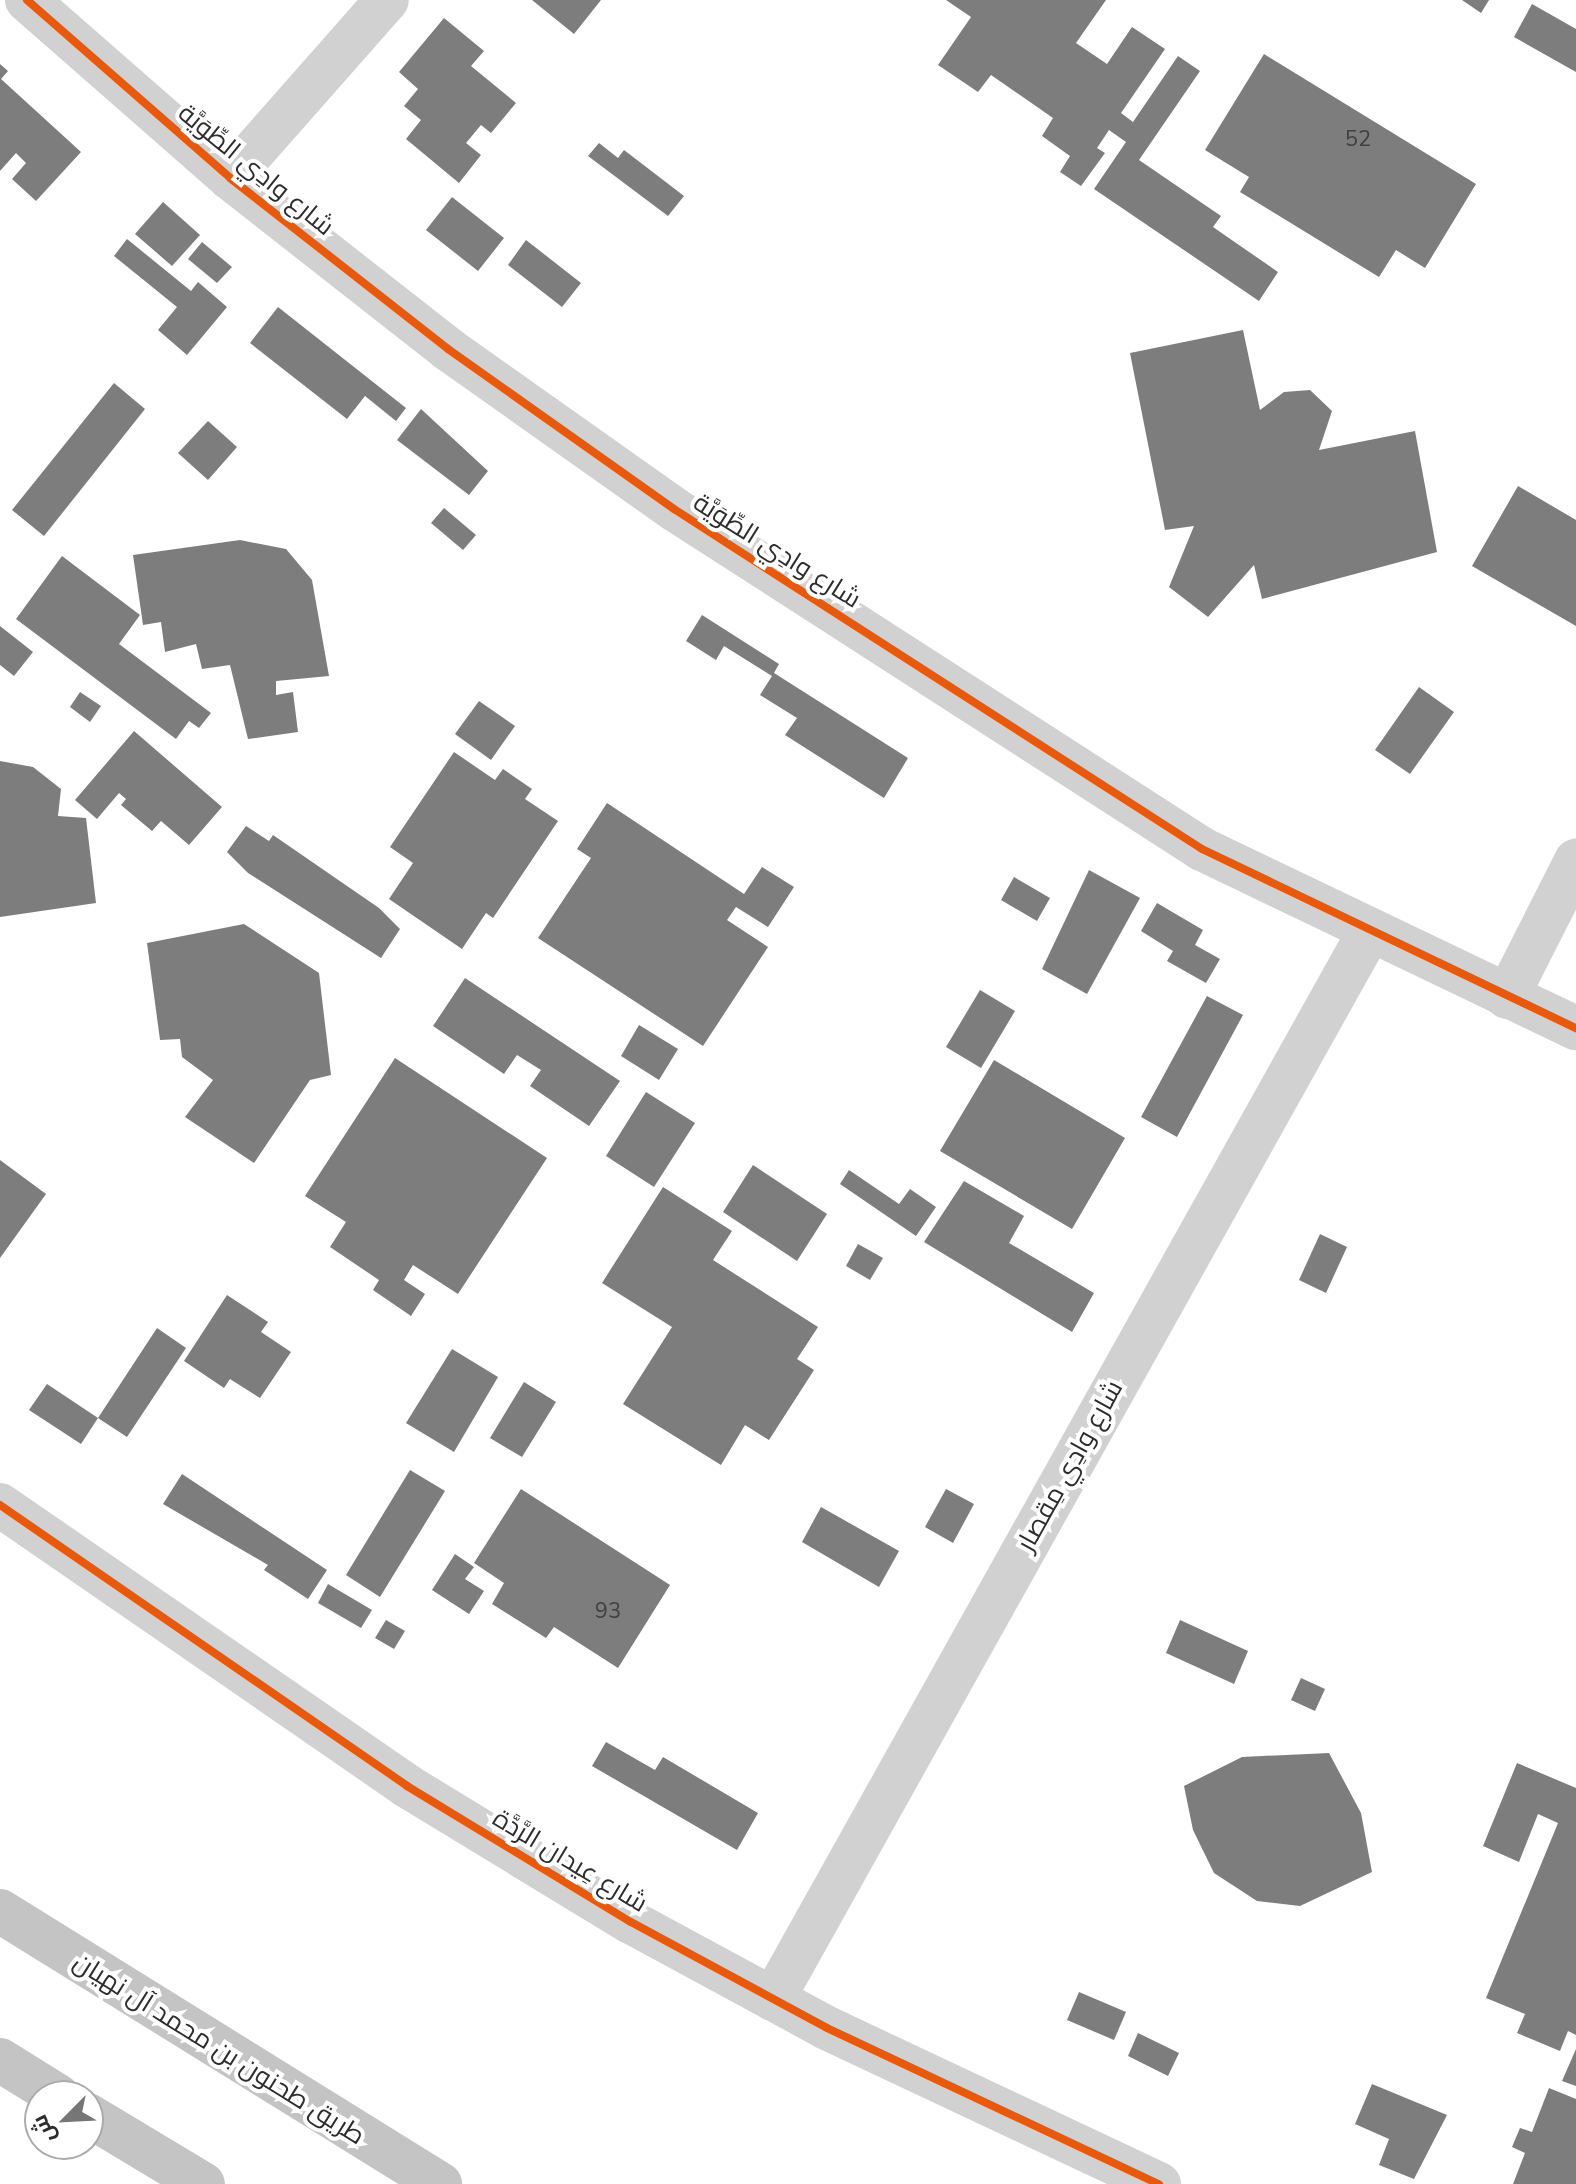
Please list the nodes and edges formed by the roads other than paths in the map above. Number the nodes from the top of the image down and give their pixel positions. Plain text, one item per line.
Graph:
1 (27, 0) edge
2 (387, 0) edge
3 (230, 178) junction
4 (1576, 861) edge
5 (1368, 934) junction
6 (1507, 997) junction
7 (1576, 1028) edge
8 (0, 1505) edge
9 (0, 1911) edge
10 (773, 1999) junction
11 (0, 2060) edge
12 (32, 2080) edge
13 (104, 2125) edge
14 (203, 2184) edge
15 (440, 2184) edge
16 (1159, 2184) edge

1 - 3 street, شارع وادِي الطِّوَيَّة
2 - 3 street
3 - 5 street, شارع وادِي الطِّوَيَّة
4 - 6 street
5 - 6 street, شارع وادِي الطِّوَيَّة
5 - 10 street, شارع وادِي مِقصار
6 - 7 street, شارع وادِي الطِّوَيَّة
8 - 10 street, شارع عِيدان الرَّدَّة
9 - 15 main road, طريق طحنون بن محمد آل نهيان
10 - 16 street, شارع عِيدان الرَّدَّة
11 - 12 main road
13 - 14 main road

